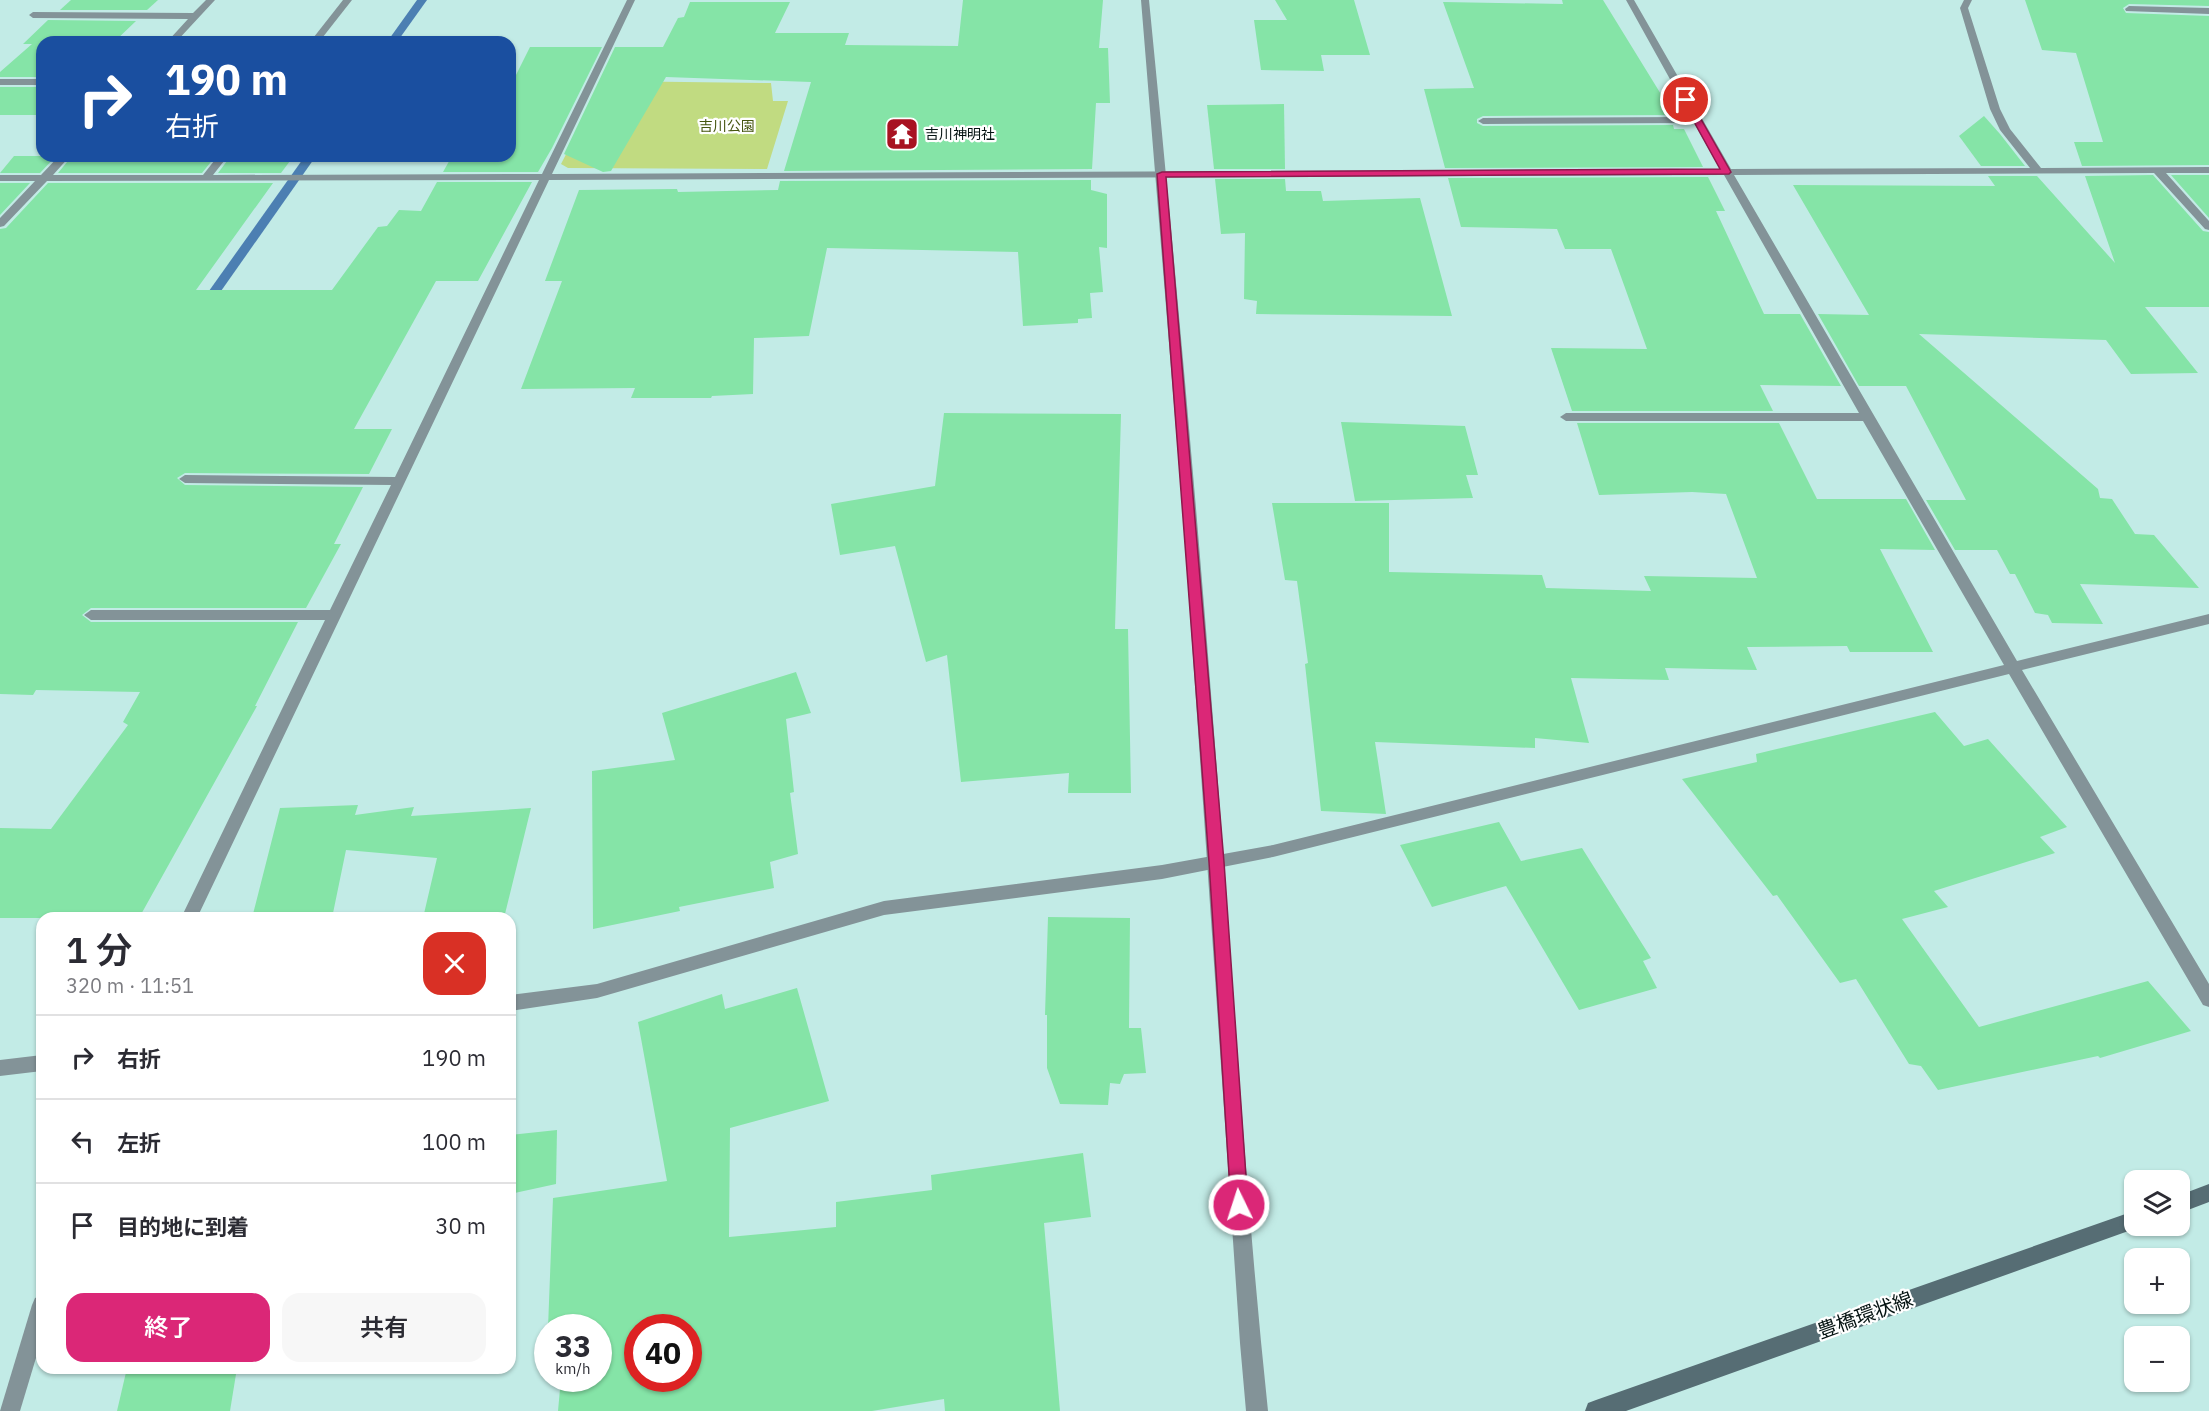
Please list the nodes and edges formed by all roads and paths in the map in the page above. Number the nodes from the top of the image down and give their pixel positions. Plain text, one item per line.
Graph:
1 (211, 0) edge
2 (348, 0) edge
3 (631, 0) edge
4 (1145, 0) edge
5 (1630, 0) edge
6 (1968, 0) edge
7 (2129, 9) dead end
8 (2209, 10) edge
9 (33, 15) dead end
10 (196, 16) junction
11 (177, 36) edge
12 (319, 36) edge
13 (0, 82) edge
14 (36, 82) edge
15 (1697, 120) junction
16 (1483, 121) dead end
17 (59, 162) edge
18 (218, 162) edge
19 (2037, 170) junction
20 (2157, 170) junction
21 (2209, 170) edge
22 (1726, 172) junction
23 (1162, 174) junction
24 (207, 176) junction
25 (45, 177) junction
26 (544, 177) junction
27 (0, 178) edge
28 (0, 224) edge
29 (2209, 227) edge
30 (1566, 417) dead end
31 (1868, 417) junction
32 (185, 479) dead end
33 (399, 481) junction
34 (91, 615) dead end
35 (334, 615) junction
36 (2209, 619) edge
37 (2012, 668) junction
38 (1216, 862) junction
39 (192, 912) edge
40 (2209, 1000) edge
41 (516, 1002) edge
42 (36, 1064) edge
43 (0, 1068) edge
44 (2209, 1193) edge
45 (2190, 1200) edge
46 (2124, 1224) edge
47 (36, 1324) edge
48 (9, 1411) edge
49 (1257, 1411) edge
50 (1596, 1411) edge

1 - 10 street
2 - 12 street
3 - 26 street
4 - 23 street
5 - 15 street
6 - 19 street
7 - 8 street
9 - 10 street
10 - 11 street
13 - 14 street
15 - 16 street
15 - 22 street
17 - 25 street
18 - 24 street
19 - 20 street
19 - 22 street
20 - 21 street
20 - 29 street
22 - 23 street
22 - 31 street
23 - 26 street
23 - 38 street
24 - 25 street
24 - 26 street
25 - 27 street
25 - 28 street
26 - 33 street
30 - 31 street
31 - 37 street
32 - 33 street
33 - 35 street
34 - 35 street
35 - 39 street
36 - 37 street
37 - 38 street
37 - 40 street
38 - 41 street
38 - 49 street
42 - 43 street
44 - 45 main road
46 - 50 main road, 豊橋環状線
47 - 48 street

